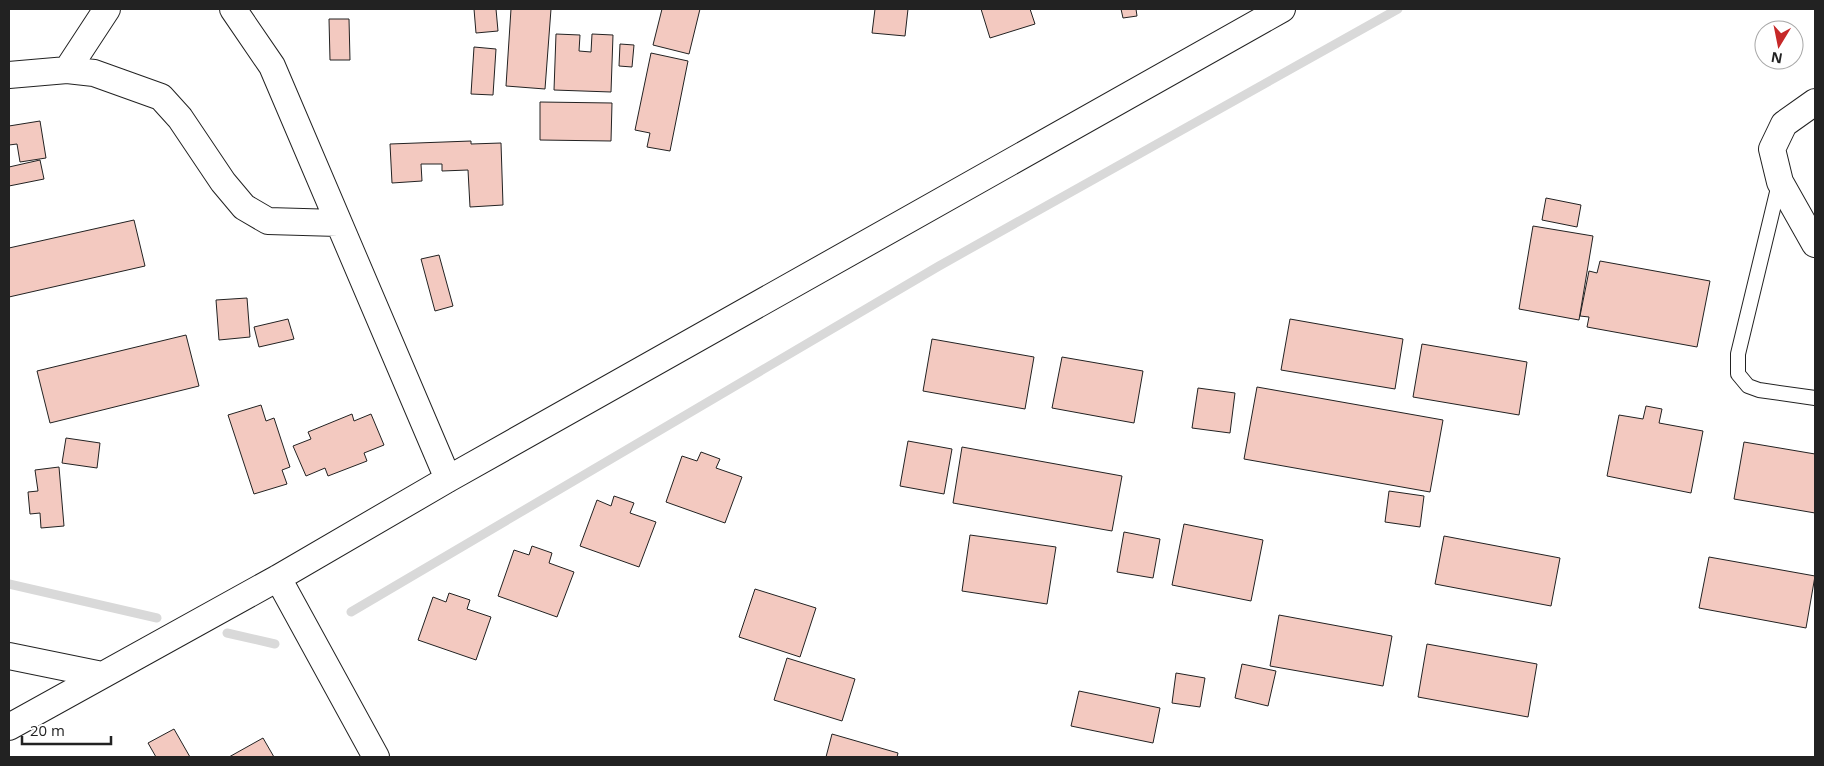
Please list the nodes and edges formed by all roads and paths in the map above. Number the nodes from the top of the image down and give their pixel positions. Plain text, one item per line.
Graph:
1 (107, 9) edge
2 (233, 9) edge
3 (1282, 9) edge
4 (67, 70) junction
5 (9, 75) edge
6 (1815, 102) edge
7 (1780, 182) junction
8 (338, 223) junction
9 (1815, 244) edge
10 (1815, 398) edge
11 (448, 479) junction
12 (278, 578) junction
13 (9, 656) edge
14 (102, 675) junction
15 (9, 726) edge
16 (376, 757) edge

1 - 4 street
2 - 8 street
3 - 11 street
4 - 5 street
4 - 8 street
6 - 7 street
7 - 9 street
7 - 10 lane
8 - 11 street
11 - 12 street
12 - 14 street
12 - 16 street
13 - 14 street
14 - 15 street

